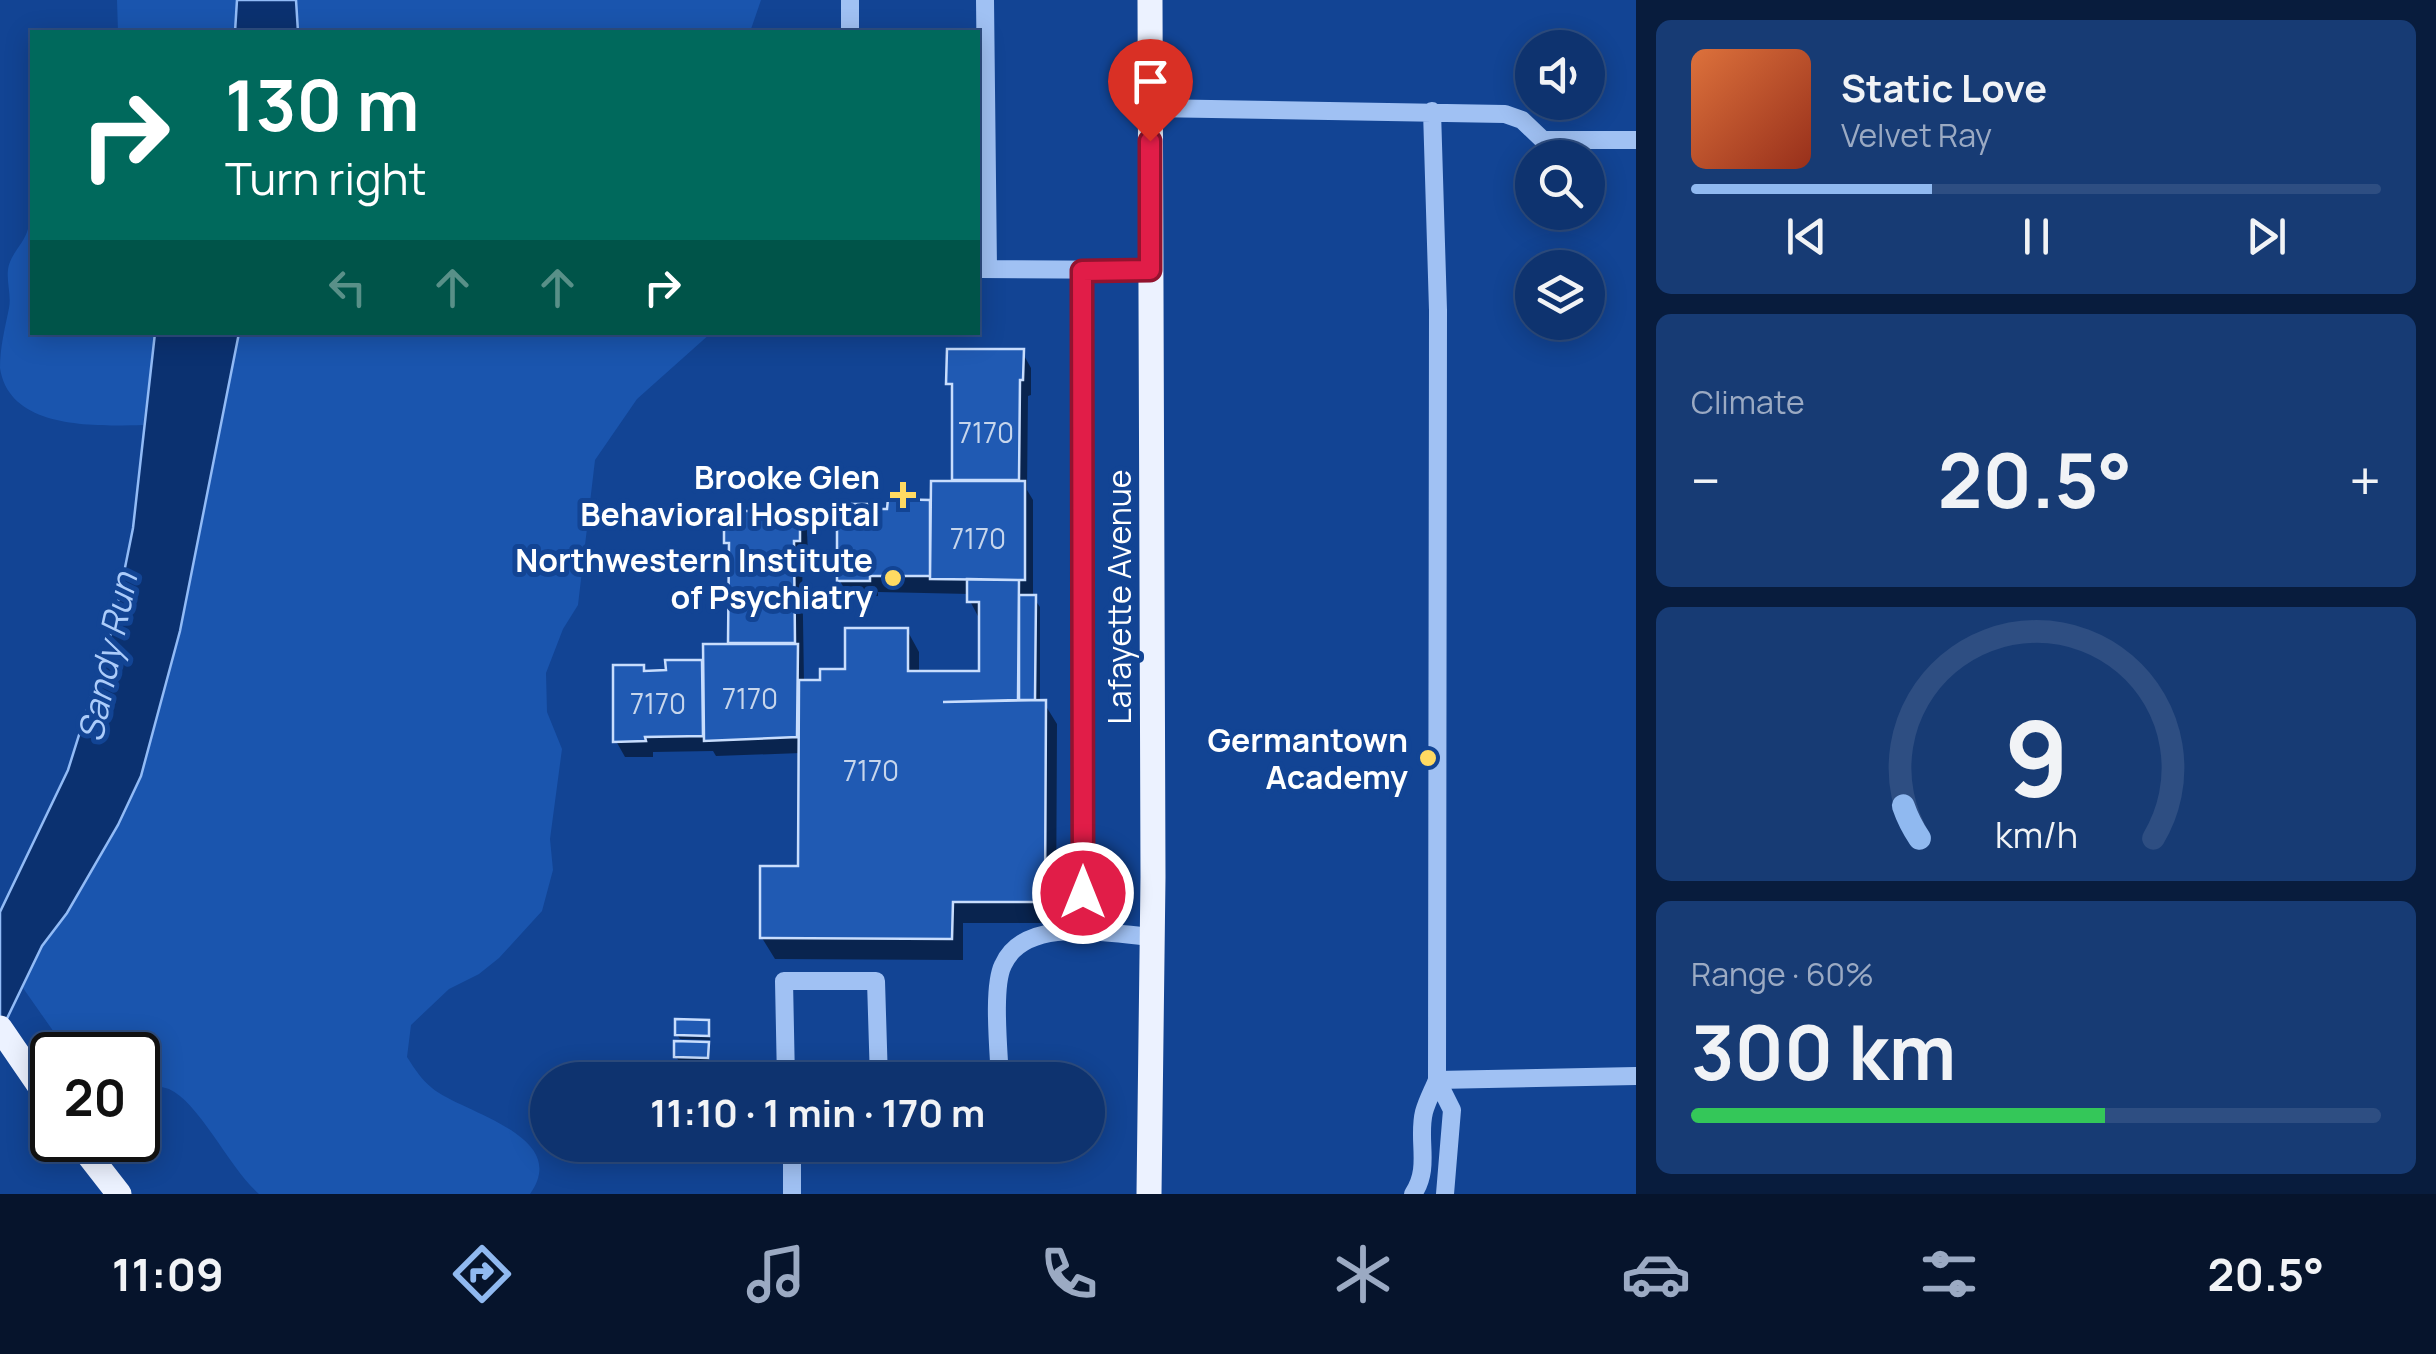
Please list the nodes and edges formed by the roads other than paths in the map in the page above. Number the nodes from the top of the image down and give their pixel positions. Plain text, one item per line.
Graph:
1 (850, 0) edge
2 (986, 0) edge
3 (1150, 0) edge
4 (850, 30) edge
5 (1150, 108) junction
6 (1432, 111) junction
7 (1636, 140) edge
8 (982, 269) edge
9 (1150, 270) junction
10 (1082, 271) junction
11 (1083, 932) junction
12 (1152, 937) junction
13 (0, 1028) edge
14 (786, 1062) edge
15 (878, 1062) edge
16 (999, 1062) edge
17 (30, 1073) edge
18 (1636, 1076) edge
19 (1437, 1080) junction
20 (95, 1162) edge
21 (792, 1162) edge
22 (119, 1194) edge
23 (792, 1194) edge
24 (1149, 1194) edge
25 (1413, 1194) edge
26 (1446, 1194) edge

1 - 4 lane
2 - 8 lane
3 - 5 main road, Lafayette Avenue
5 - 6 lane
5 - 9 main road, Lafayette Avenue
6 - 7 lane
6 - 19 lane
8 - 10 lane
9 - 10 lane
9 - 12 main road, Lafayette Avenue
10 - 11 lane
11 - 12 lane
11 - 16 lane
12 - 24 main road, Lafayette Avenue
13 - 17 main road
14 - 15 lane
18 - 19 lane
19 - 25 lane
19 - 26 lane
20 - 22 main road
21 - 23 lane

